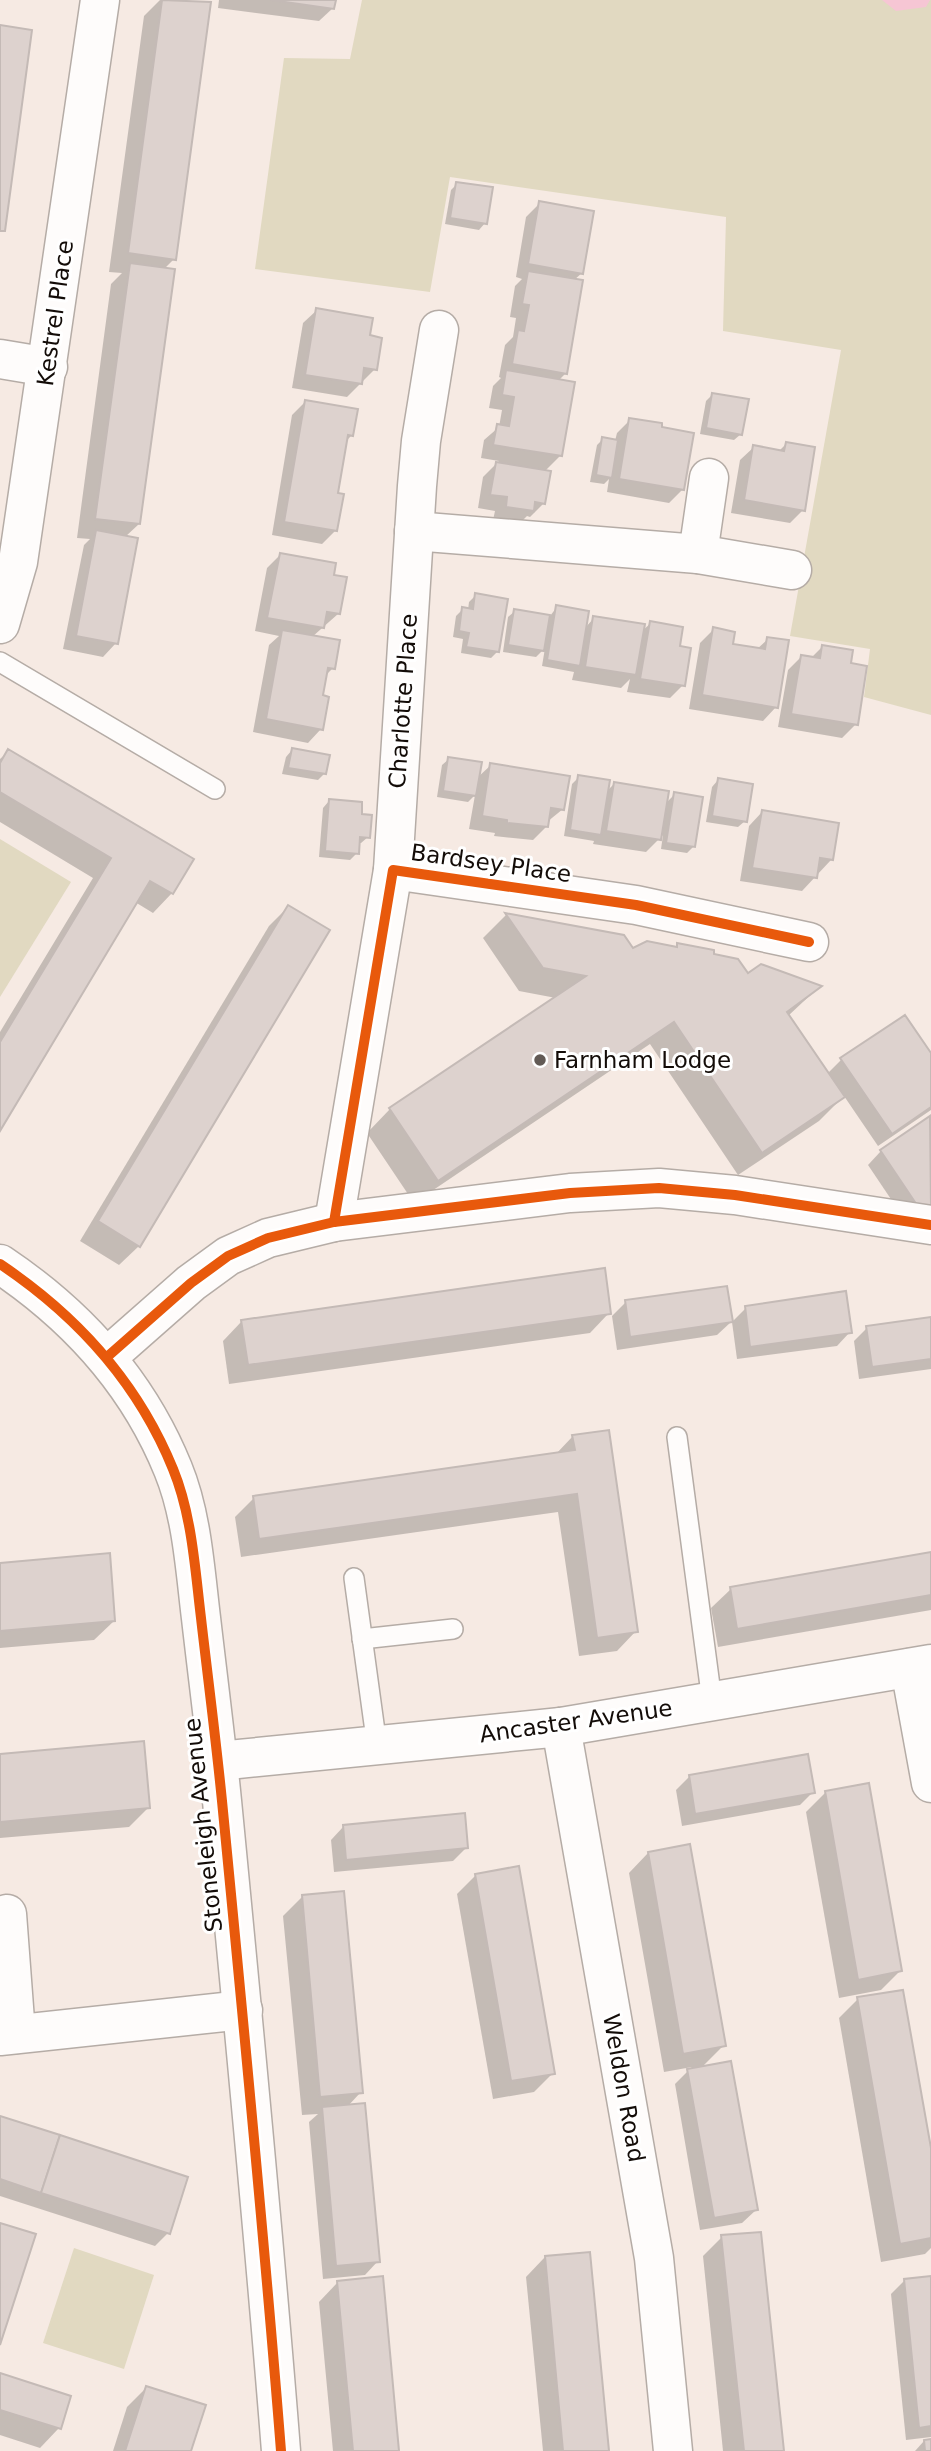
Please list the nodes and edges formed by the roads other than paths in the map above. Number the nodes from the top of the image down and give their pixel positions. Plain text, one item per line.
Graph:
1 (100, 0) edge
2 (439, 330) dead end
3 (0, 359) edge
4 (48, 367) junction
5 (709, 478) dead end
6 (414, 531) junction
7 (698, 554) junction
8 (792, 570) dead end
9 (0, 624) edge
10 (0, 662) edge
11 (215, 789) dead end
12 (393, 870) junction
13 (809, 942) dead end
14 (334, 1222) junction
15 (931, 1225) edge
16 (1, 1266) edge
17 (107, 1357) junction
18 (677, 1437) dead end
19 (354, 1578) dead end
20 (453, 1629) dead end
21 (362, 1639) junction
22 (920, 1666) edge
23 (712, 1701) junction
24 (561, 1727) junction
25 (377, 1746) junction
26 (218, 1761) junction
27 (931, 1783) edge
28 (7, 1914) dead end
29 (243, 2010) junction
30 (8, 2035) edge
31 (281, 2451) edge
32 (673, 2451) edge

1 - 4 street, Kestrel Place
2 - 6 street, Charlotte Place
3 - 4 street
4 - 9 street, Kestrel Place
5 - 7 street
6 - 7 street
6 - 12 street, Charlotte Place
7 - 8 street
10 - 11 lane
12 - 13 street, Bardsey Place
12 - 14 street, Bardsey Place
14 - 15 street
14 - 17 street
16 - 17 street, Stoneleigh Avenue
17 - 26 street, Stoneleigh Avenue
18 - 23 lane
19 - 21 lane
20 - 21 lane
21 - 25 lane
22 - 23 street, Ancaster Avenue
22 - 27 street
23 - 24 street, Ancaster Avenue
24 - 25 street, Ancaster Avenue
24 - 32 street, Weldon Road
25 - 26 street, Ancaster Avenue
26 - 29 street, Stoneleigh Avenue
28 - 30 street
29 - 30 street
29 - 31 street, Stoneleigh Avenue

